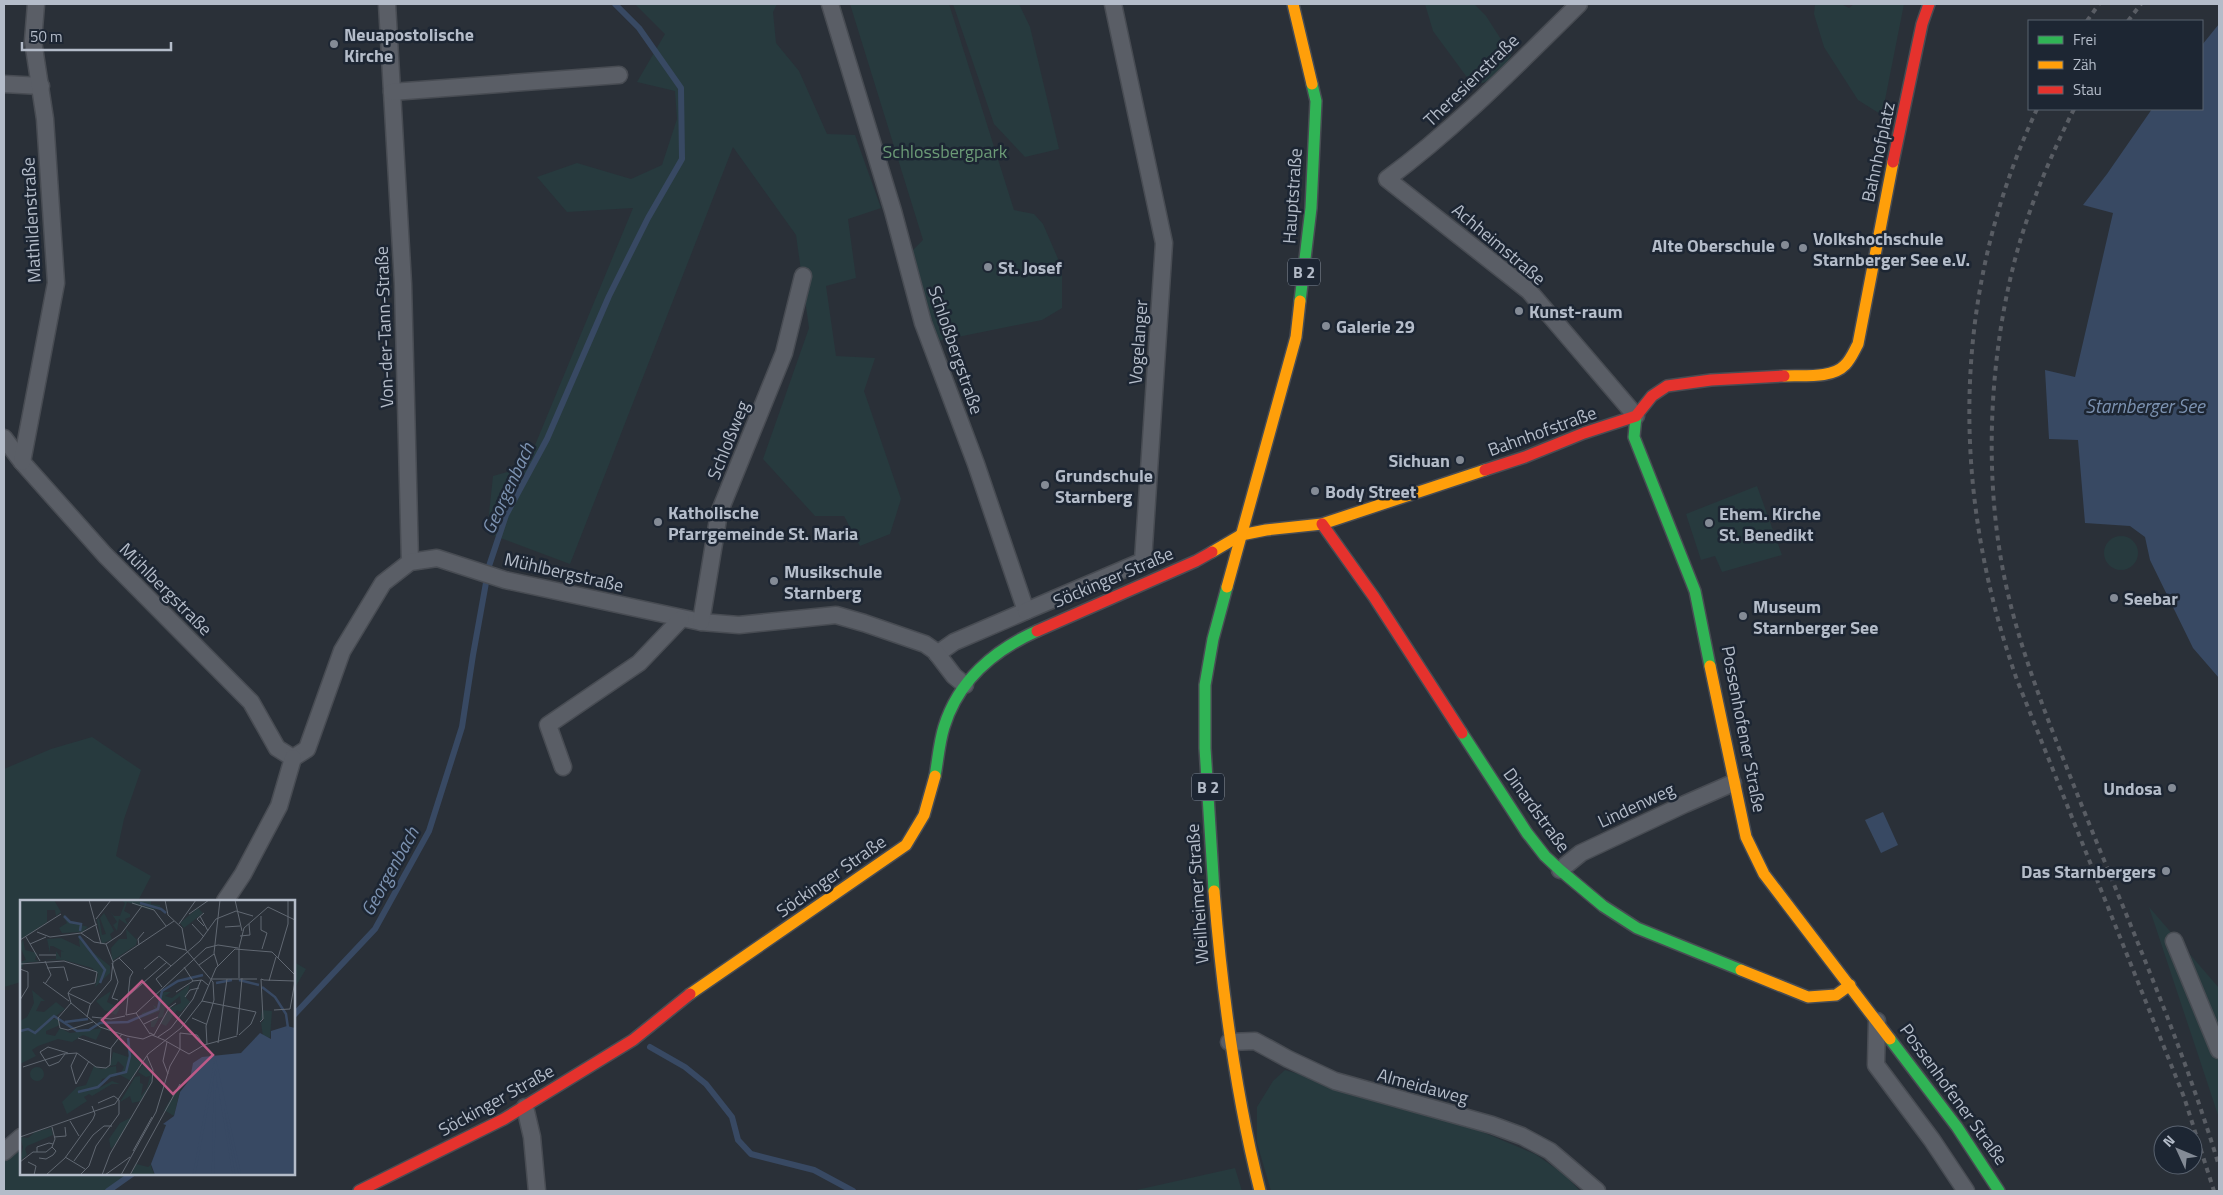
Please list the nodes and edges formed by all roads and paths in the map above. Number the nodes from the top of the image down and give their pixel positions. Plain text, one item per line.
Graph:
1 (36, 4) edge
2 (387, 4) edge
3 (830, 4) edge
4 (1113, 4) edge
5 (1293, 4) edge
6 (1579, 4) edge
7 (1929, 4) edge
8 (619, 75) dead end
9 (4, 84) edge
10 (41, 86) junction
11 (392, 92) junction
12 (1387, 179) joint
13 (803, 276) dead end
14 (1636, 416) junction
15 (4, 438) edge
16 (22, 462) junction
17 (1322, 524) junction
18 (1241, 535) junction
19 (410, 562) junction
20 (1026, 611) junction
21 (681, 619) junction
22 (701, 622) junction
23 (937, 654) junction
24 (965, 685) junction
25 (294, 758) junction
26 (563, 767) dead end
27 (1734, 783) junction
28 (1560, 870) junction
29 (225, 900) edge
30 (2174, 941) dead end
31 (1850, 985) junction
32 (1877, 1021) junction
33 (1229, 1042) junction
34 (2219, 1050) edge
35 (525, 1107) junction
36 (20, 1139) edge
37 (4, 1152) edge
38 (359, 1191) edge
39 (537, 1191) edge
40 (1260, 1191) edge
41 (1597, 1191) edge
42 (1966, 1191) edge
43 (1999, 1191) edge

1 - 10 street, Mathildenstraße
2 - 11 street, Von-der-Tann-Straße
3 - 20 street, Schloßbergstraße
4 - 20 street, Vogelanger
5 - 18 main road, Hauptstraße / B 2
6 - 12 street, Theresienstraße
7 - 14 main road, Bahnhofplatz
8 - 11 street
9 - 10 street
10 - 16 street, Mathildenstraße
11 - 19 street, Von-der-Tann-Straße
12 - 14 street, Achheimstraße
13 - 22 street, Schloßweg
14 - 17 main road, Bahnhofstraße
14 - 27 main road, Possenhofener Straße
15 - 16 street, Mühlbergstraße
16 - 25 street, Mühlbergstraße
17 - 18 main road, Bahnhofstraße
17 - 28 main road, Dinardstraße
18 - 24 main road, Söckinger Straße
18 - 33 main road, Weilheimer Straße / B 2
19 - 21 street, Mühlbergstraße
19 - 25 street, Mühlbergstraße
20 - 23 street
21 - 22 street, Mühlbergstraße
21 - 26 street
22 - 23 street, Mühlbergstraße
23 - 24 street, Mühlbergstraße
24 - 35 main road, Söckinger Straße
25 - 29 street
27 - 28 street, Lindenweg
27 - 31 main road, Possenhofener Straße
28 - 31 main road, Dinardstraße
30 - 34 street
31 - 32 main road, Possenhofener Straße
32 - 42 street, Possenhofener Straße
32 - 43 main road, Possenhofener Straße
33 - 40 main road, Weilheimer Straße / B 2
33 - 41 street, Almeidaweg
35 - 38 main road, Söckinger Straße
35 - 39 street
36 - 37 street

